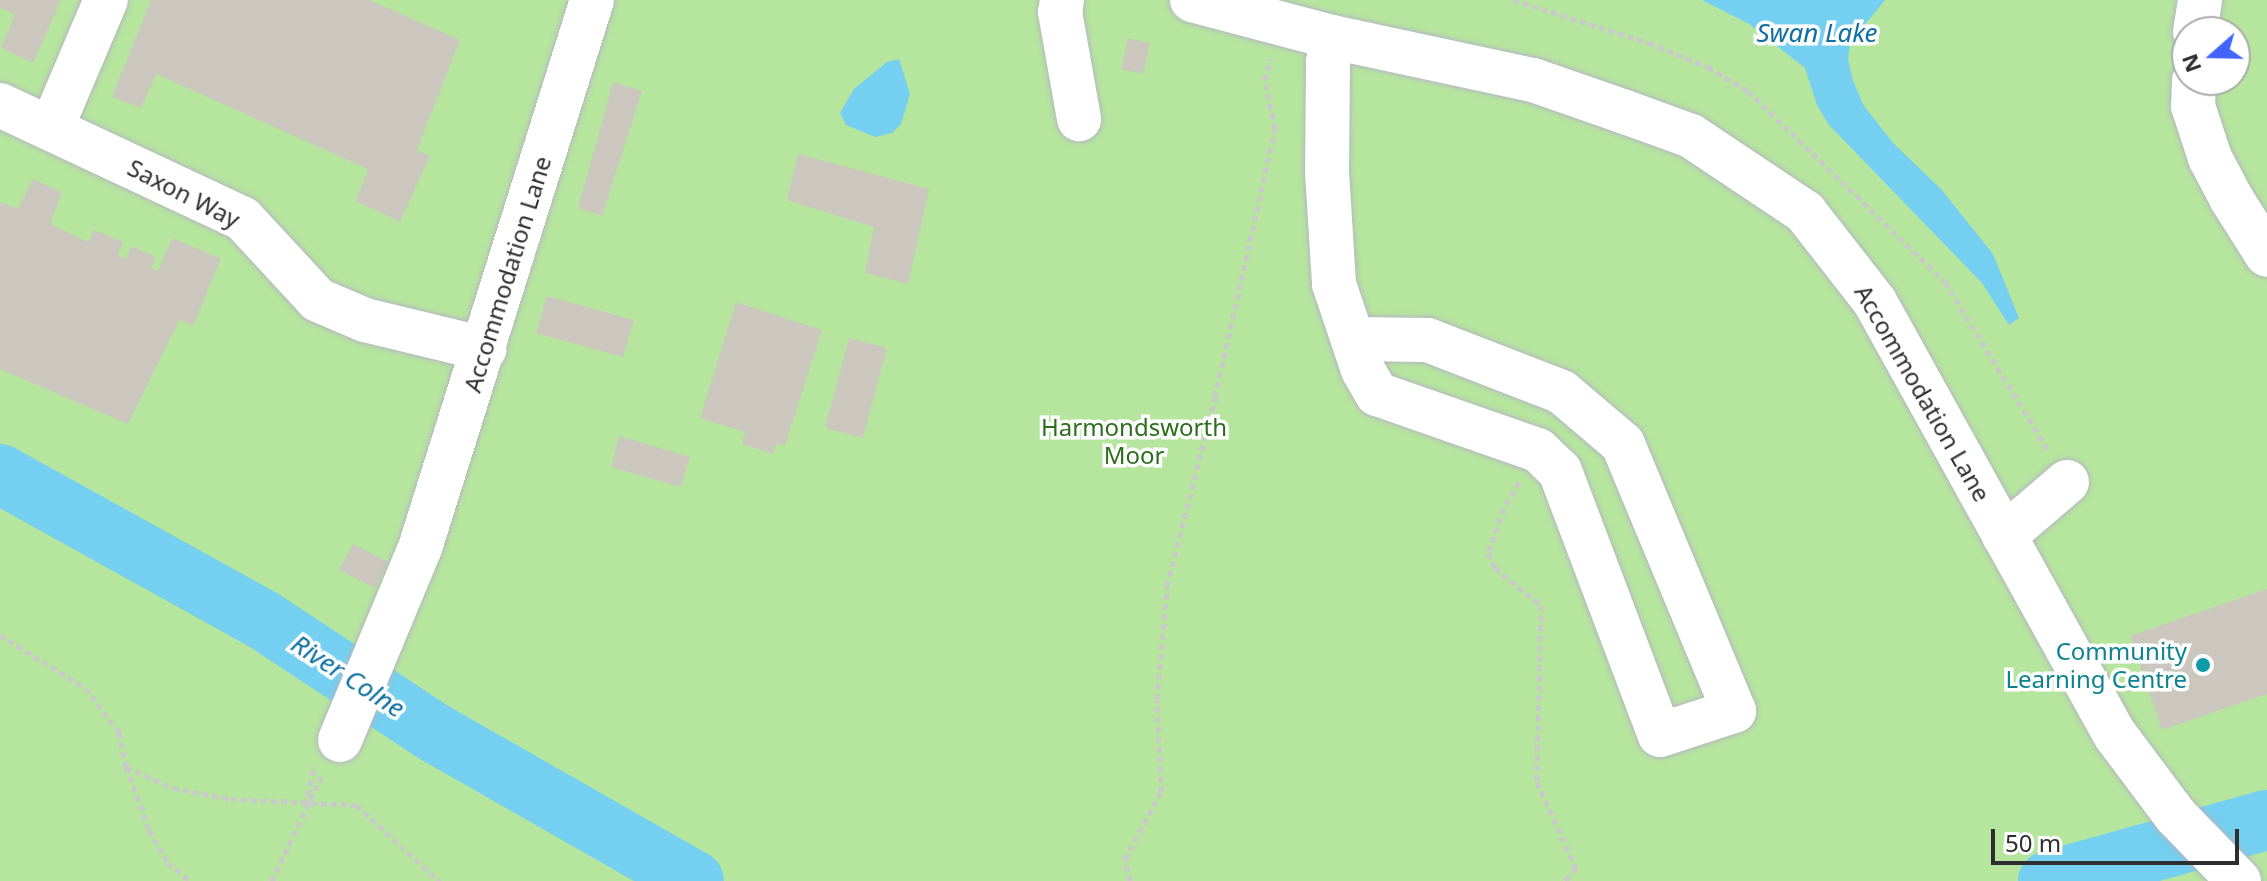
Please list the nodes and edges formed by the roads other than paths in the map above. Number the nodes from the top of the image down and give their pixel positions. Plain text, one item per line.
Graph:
1 (106, 0) edge
2 (592, 0) edge
3 (1062, 0) edge
4 (1192, 0) edge
5 (1332, 37) junction
6 (2193, 96) edge
7 (0, 105) edge
8 (1079, 119) dead end
9 (52, 127) junction
10 (2267, 255) edge
11 (1355, 339) junction
12 (485, 349) junction
13 (2067, 482) dead end
14 (2004, 536) junction
15 (340, 740) dead end
16 (2239, 881) edge

1 - 9 street
2 - 12 street, Accommodation Lane
3 - 8 street
4 - 5 street, Accommodation Lane
5 - 11 street
5 - 14 street, Accommodation Lane
6 - 10 street
7 - 9 street, Saxon Way
9 - 12 street, Saxon Way
11 - 11 street
12 - 15 street, Accommodation Lane
13 - 14 street
14 - 16 street, Accommodation Lane

